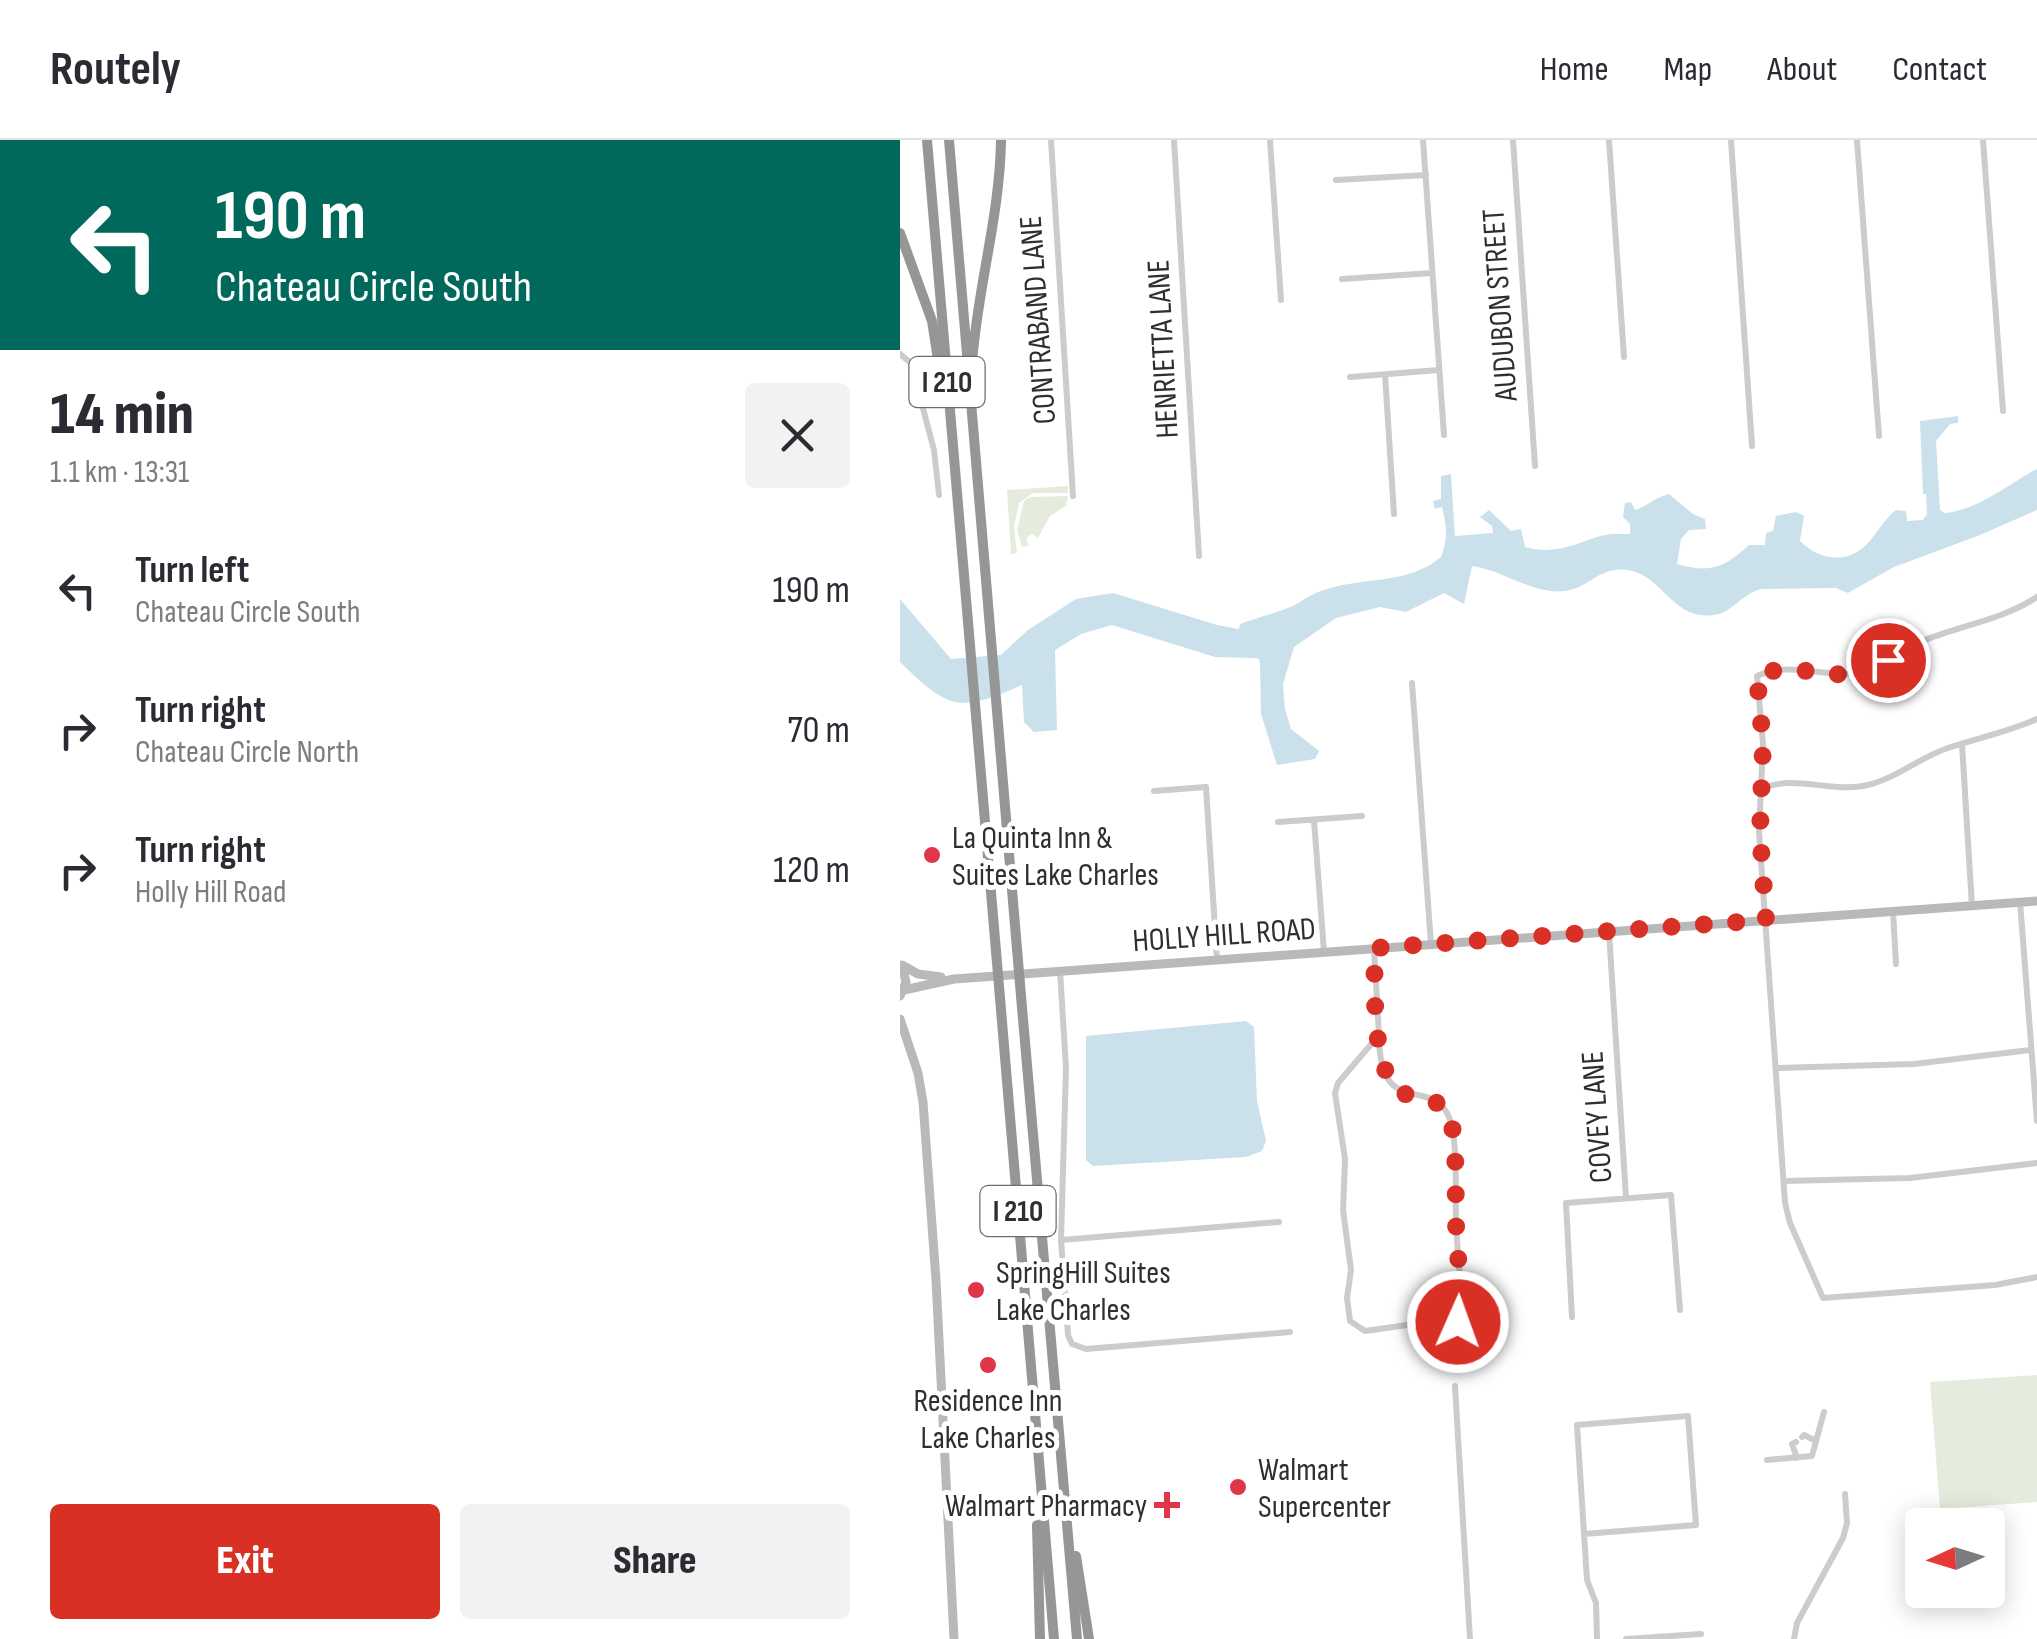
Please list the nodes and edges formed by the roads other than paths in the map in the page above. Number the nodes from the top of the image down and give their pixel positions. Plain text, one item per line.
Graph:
1 (926, 140) edge
2 (949, 140) edge
3 (1000, 140) edge
4 (1051, 140) edge
5 (1174, 140) edge
6 (1270, 140) edge
7 (1423, 140) edge
8 (1514, 140) edge
9 (1609, 140) edge
10 (1731, 140) edge
11 (1856, 140) edge
12 (1983, 140) edge
13 (1426, 175) junction
14 (1336, 180) dead end
15 (900, 233) edge
16 (1432, 273) junction
17 (1342, 278) dead end
18 (1281, 300) dead end
19 (900, 354) edge
20 (1624, 357) dead end
21 (1439, 370) junction
22 (1384, 374) junction
23 (1350, 377) dead end
24 (970, 406) junction
25 (2002, 411) dead end
26 (952, 434) junction
27 (1444, 435) dead end
28 (1878, 436) dead end
29 (1752, 446) dead end
30 (1535, 466) dead end
31 (939, 495) dead end
32 (1073, 496) dead end
33 (1394, 514) dead end
34 (1200, 556) dead end
35 (2037, 597) edge
36 (1412, 683) dead end
37 (2037, 719) edge
38 (1962, 744) junction
39 (1763, 788) junction
40 (1154, 791) dead end
41 (1362, 816) dead end
42 (1314, 820) junction
43 (1278, 822) dead end
44 (2037, 901) edge
45 (2020, 902) junction
46 (1972, 906) junction
47 (1893, 911) junction
48 (1766, 920) junction
49 (1609, 932) junction
50 (1431, 944) junction
51 (1374, 948) junction
52 (1324, 952) junction
53 (1217, 960) junction
54 (901, 964) edge
55 (1896, 964) dead end
56 (1060, 971) junction
57 (954, 978) junction
58 (901, 995) edge
59 (900, 1019) edge
60 (900, 1035) edge
61 (1379, 1035) junction
62 (910, 1048) junction
63 (2030, 1050) junction
64 (1776, 1068) junction
65 (2037, 1121) edge
66 (2037, 1162) edge
67 (1784, 1180) junction
68 (1626, 1198) junction
69 (1279, 1222) dead end
70 (1061, 1240) junction
71 (2037, 1276) edge
72 (1680, 1310) dead end
73 (1572, 1317) dead end
74 (1290, 1332) dead end
75 (1455, 1386) dead end
76 (1824, 1412) dead end
77 (1034, 1424) junction
78 (1816, 1441) junction
79 (1797, 1458) junction
80 (1767, 1460) dead end
81 (1845, 1494) dead end
82 (1067, 1522) junction
83 (1584, 1534) junction
84 (1701, 1634) dead end
85 (954, 1639) edge
86 (1040, 1639) edge
87 (1054, 1639) edge
88 (1076, 1639) edge
89 (1089, 1639) edge
90 (1470, 1639) edge
91 (1598, 1639) edge
92 (1626, 1639) edge
93 (1794, 1639) edge

1 - 26 highway, I 210
2 - 24 highway, I 210
3 - 24 highway
4 - 32 street, CONTRABAND LANE
5 - 34 street, HENRIETTA LANE
6 - 18 street
7 - 13 street
8 - 30 street, AUDUBON STREET
9 - 20 street
10 - 29 street
11 - 28 street
12 - 25 street
13 - 14 street
13 - 16 street
15 - 26 highway
16 - 17 street
16 - 21 street
19 - 31 street
21 - 22 street
21 - 27 street
22 - 23 street
22 - 33 street
24 - 82 highway, I 210, bridge
26 - 77 highway, I 210, bridge
35 - 39 street
36 - 50 street
37 - 38 street
38 - 39 street
38 - 46 street
39 - 48 street
40 - 53 street
41 - 42 street
42 - 43 street
42 - 52 street
44 - 45 street, HOLLY HILL ROAD
45 - 46 street, HOLLY HILL ROAD
45 - 63 street
46 - 47 street, HOLLY HILL ROAD
47 - 48 street, HOLLY HILL ROAD
47 - 55 street
48 - 49 street, HOLLY HILL ROAD
48 - 64 street
49 - 50 street, HOLLY HILL ROAD
49 - 68 street, COVEY LANE
50 - 51 street, HOLLY HILL ROAD
51 - 52 street, HOLLY HILL ROAD
51 - 61 street
52 - 53 street, HOLLY HILL ROAD
53 - 56 street, HOLLY HILL ROAD
54 - 57 street, HOLLY HILL ROAD
54 - 58 street
56 - 57 street, HOLLY HILL ROAD
56 - 70 street
57 - 58 street, HOLLY HILL ROAD
59 - 62 street
60 - 62 street
61 - 61 street
62 - 85 street
63 - 64 street
63 - 65 street
64 - 67 street
66 - 67 street
67 - 71 street
68 - 72 street, COVEY LANE
68 - 73 street
69 - 70 street
70 - 74 street
75 - 90 street
76 - 78 street
77 - 86 highway
77 - 87 highway, I 210
78 - 79 street
78 - 79 street
79 - 80 street
81 - 93 street
82 - 88 highway, I 210
82 - 89 highway
83 - 83 street
83 - 91 street
84 - 92 street

